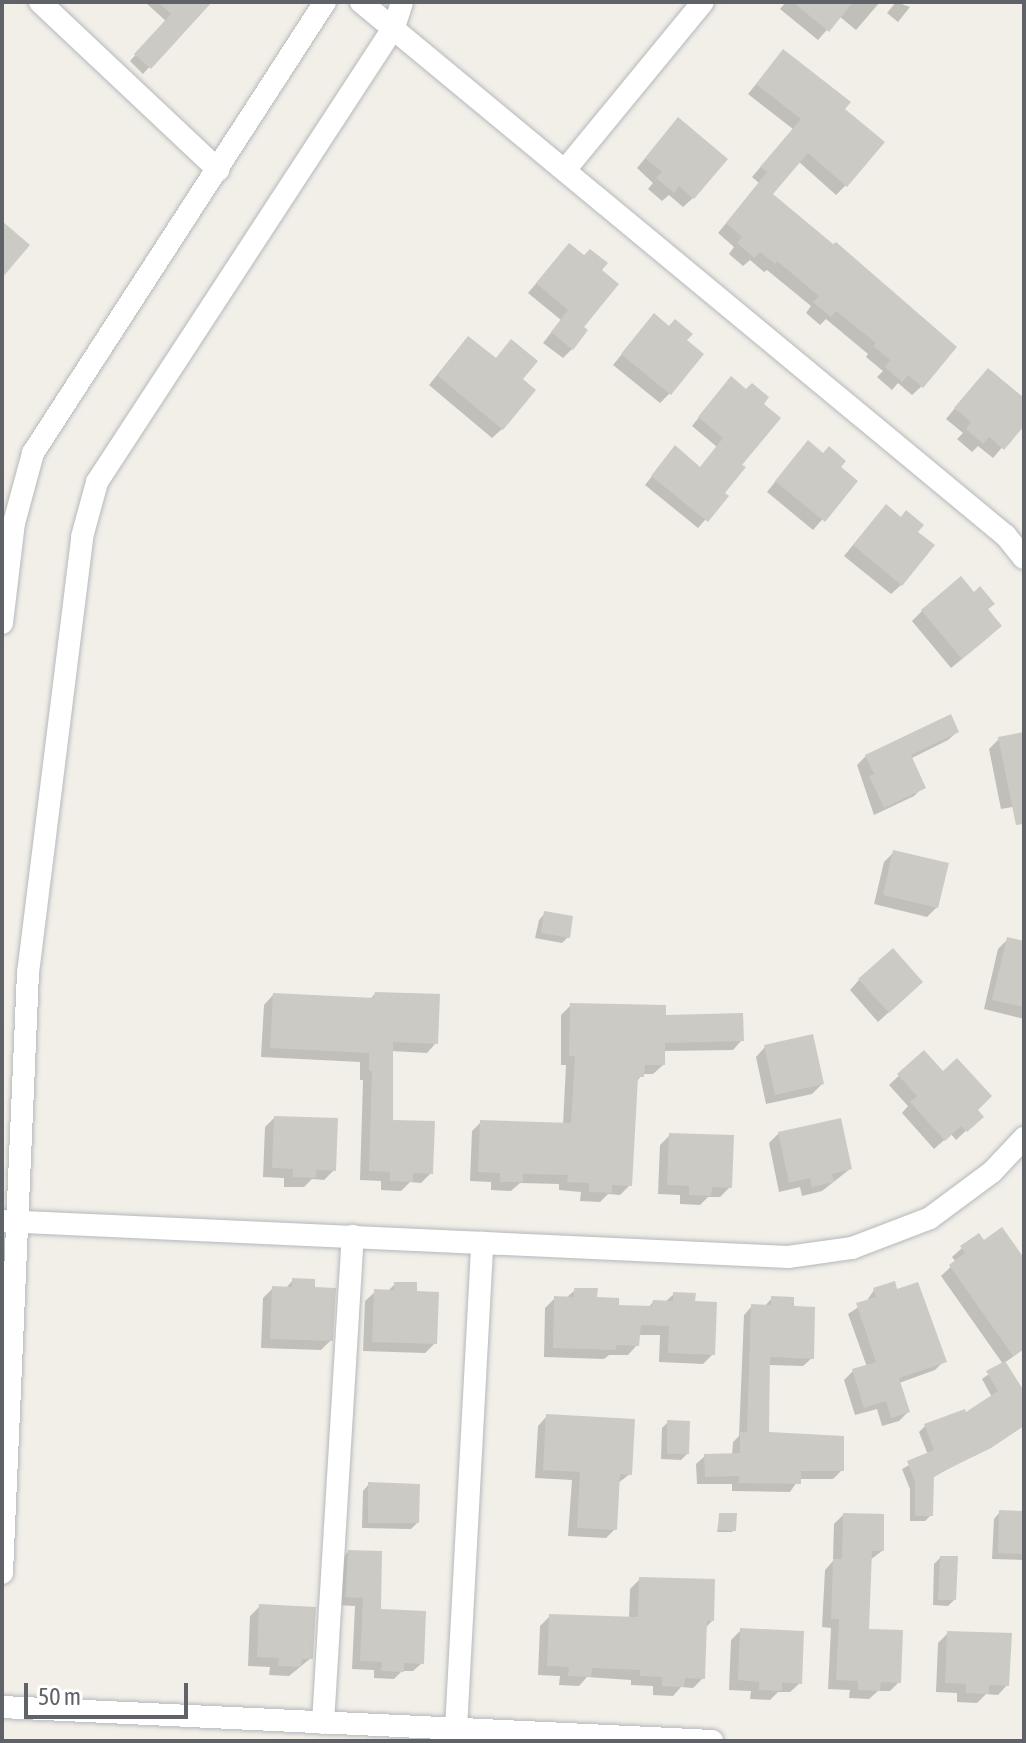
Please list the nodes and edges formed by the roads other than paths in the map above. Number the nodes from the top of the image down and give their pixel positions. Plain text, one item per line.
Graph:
1 (40, 2) edge
2 (325, 2) edge
3 (361, 2) edge
4 (402, 2) edge
5 (703, 2) edge
6 (394, 27) junction
7 (218, 170) junction
8 (565, 170) junction
9 (1024, 558) edge
10 (2, 623) edge
11 (1024, 1138) edge
12 (10, 1221) edge
13 (353, 1236) junction
14 (482, 1243) junction
15 (2, 1573) edge
16 (2, 1707) edge
17 (323, 1723) junction
18 (456, 1729) junction
19 (712, 1741) edge

1 - 7 street
2 - 7 street
3 - 6 street
4 - 6 street
5 - 8 street
6 - 8 street
6 - 12 street
7 - 10 street
8 - 9 street
11 - 14 street
12 - 13 street
12 - 15 street
13 - 14 street
13 - 17 street
14 - 18 street
16 - 17 street
17 - 18 street
18 - 19 street

